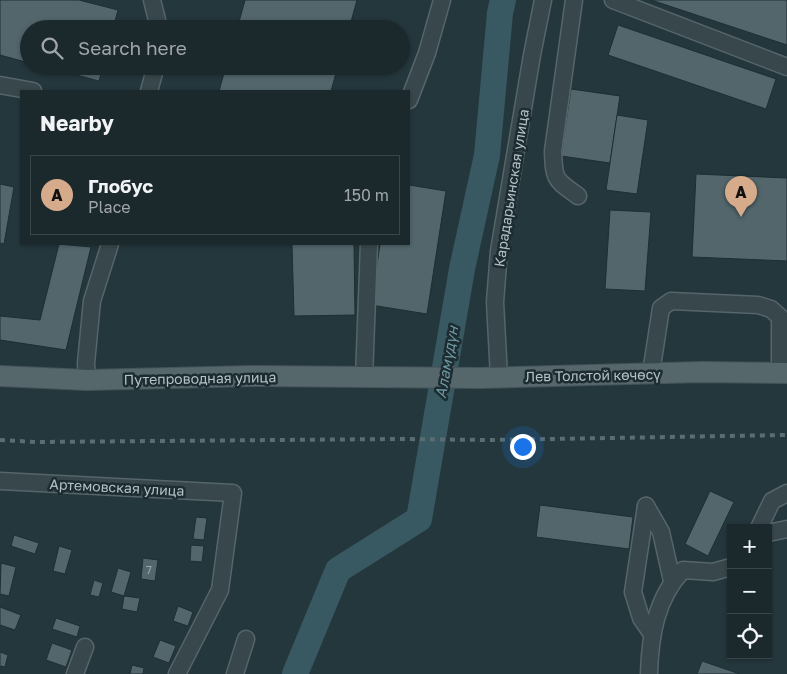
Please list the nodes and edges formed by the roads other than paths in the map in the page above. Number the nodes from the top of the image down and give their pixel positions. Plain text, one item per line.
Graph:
1 (152, 0) edge
2 (442, 0) edge
3 (543, 0) edge
4 (574, 0) edge
5 (613, 0) edge
6 (157, 20) edge
7 (787, 67) edge
8 (153, 75) edge
9 (0, 85) edge
10 (28, 90) edge
11 (149, 90) edge
12 (410, 97) edge
13 (578, 196) dead end
14 (110, 245) edge
15 (369, 245) edge
16 (651, 373) junction
17 (784, 373) edge
18 (0, 376) edge
19 (399, 377) joint
20 (489, 377) junction
21 (364, 378) junction
22 (87, 380) junction
23 (0, 481) edge
24 (787, 494) edge
25 (761, 524) edge
26 (787, 528) edge
27 (772, 532) edge
28 (727, 568) edge
29 (672, 581) junction
30 (652, 634) junction
31 (246, 639) dead end
32 (86, 647) dead end
33 (75, 674) edge
34 (177, 674) edge
35 (235, 674) edge
36 (649, 674) edge

1 - 6 street
2 - 12 street
3 - 20 street, Карадарьинская улица
4 - 13 street
5 - 7 street
8 - 11 street
9 - 10 street
14 - 22 street
15 - 21 street
16 - 17 main road, Лев Толстой көчөсү
16 - 17 street
16 - 20 main road, Лев Толстой көчөсү
18 - 22 main road, Путепроводная улица
19 - 20 main road, Лев Толстой көчөсү
19 - 21 main road, Путепроводная улица
21 - 22 main road, Путепроводная улица
23 - 34 street, Артемовская улица
24 - 25 street
26 - 27 street
28 - 29 street
29 - 30 street
29 - 30 street
30 - 36 street
31 - 35 street
32 - 33 street

